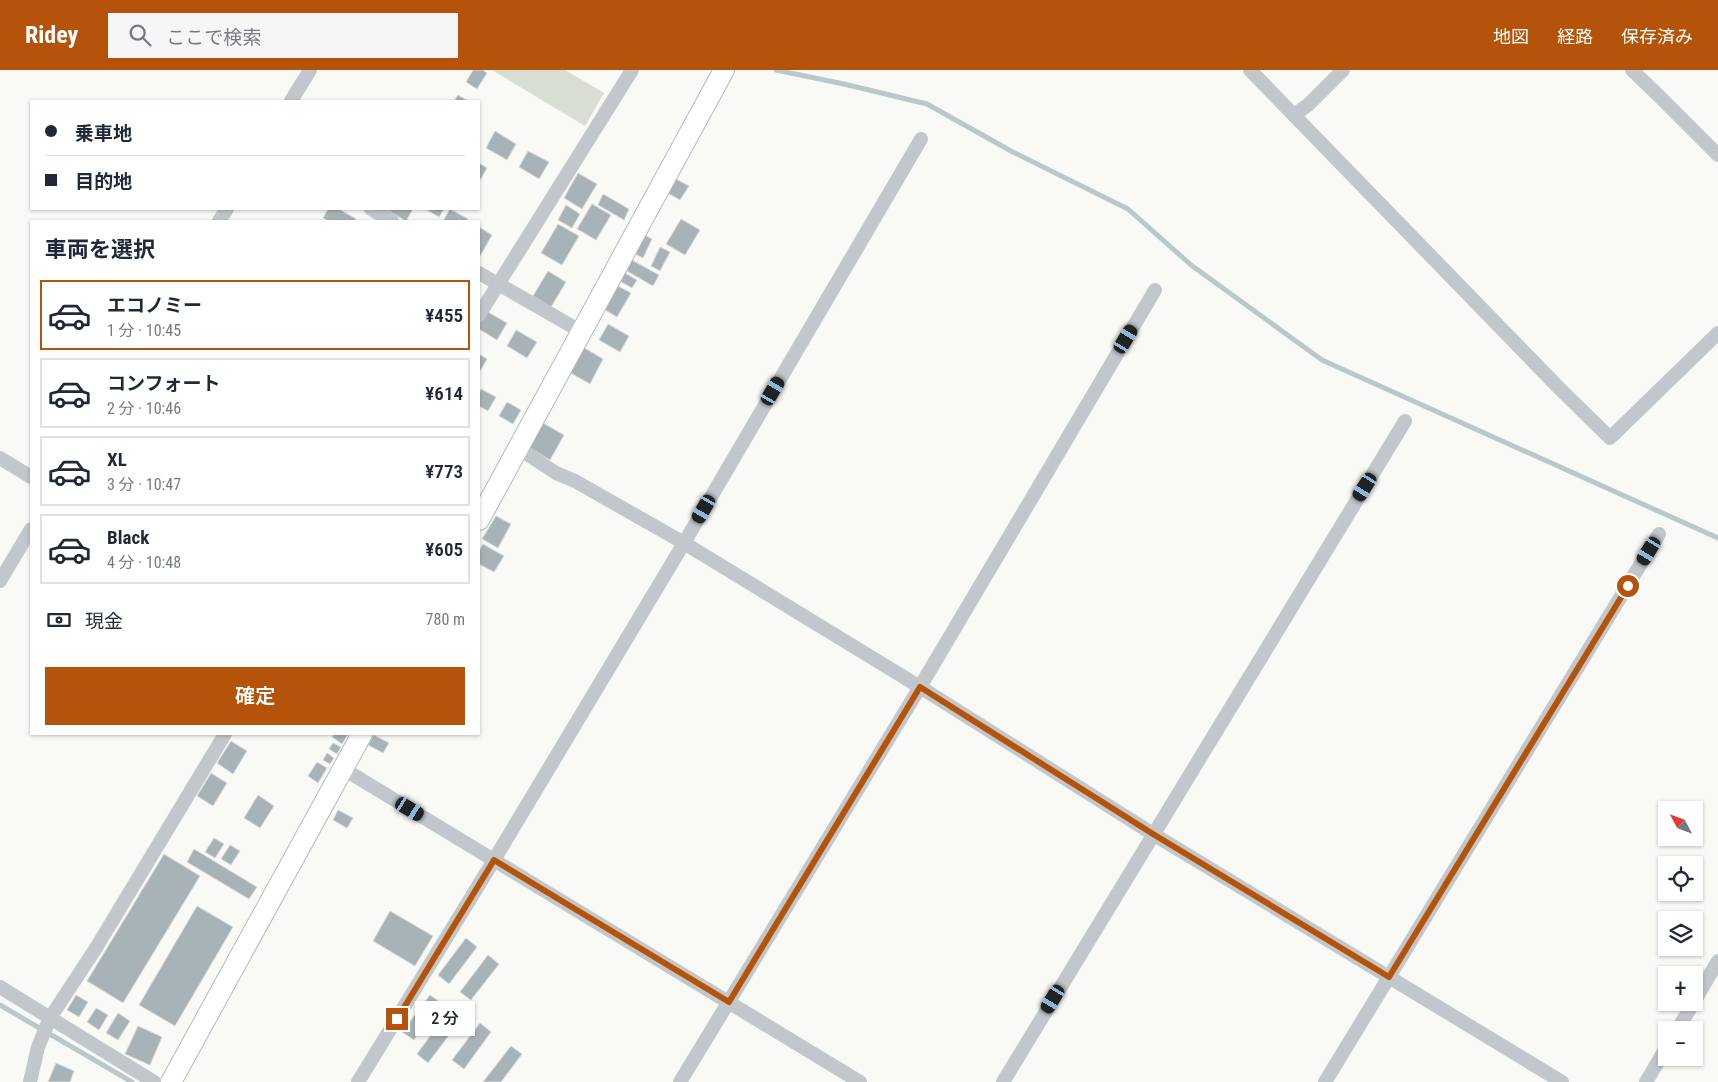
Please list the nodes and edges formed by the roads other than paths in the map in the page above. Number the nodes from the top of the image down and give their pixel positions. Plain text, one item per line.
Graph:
1 (310, 70) edge
2 (632, 70) edge
3 (724, 70) edge
4 (1250, 70) edge
5 (1343, 70) edge
6 (1632, 70) edge
7 (292, 100) edge
8 (1294, 115) junction
9 (921, 139) dead end
10 (1718, 155) edge
11 (373, 210) edge
12 (390, 220) edge
13 (480, 274) edge
14 (498, 284) junction
15 (1155, 290) dead end
16 (480, 313) edge
17 (582, 332) junction
18 (1718, 333) edge
19 (1405, 421) dead end
20 (518, 448) junction
21 (0, 458) edge
22 (30, 476) edge
23 (480, 518) edge
24 (30, 531) edge
25 (1659, 534) dead end
26 (684, 543) junction
27 (0, 581) edge
28 (920, 687) junction
29 (223, 735) edge
30 (361, 735) edge
31 (342, 768) junction
32 (1153, 834) junction
33 (494, 860) junction
34 (1718, 961) edge
35 (1389, 977) junction
36 (0, 987) edge
37 (1703, 987) edge
38 (729, 1002) junction
39 (50, 1018) junction
40 (1658, 1062) edge
41 (30, 1082) edge
42 (154, 1082) edge
43 (171, 1082) edge
44 (358, 1082) edge
45 (680, 1082) edge
46 (860, 1082) edge
47 (1003, 1082) edge
48 (1325, 1082) edge
49 (1562, 1082) edge
50 (1646, 1082) edge

1 - 7 street
2 - 14 street
3 - 17 street
4 - 8 street
5 - 8 street
6 - 10 street
8 - 18 street
9 - 26 street
11 - 12 street
13 - 14 street
14 - 16 street
14 - 17 street
15 - 28 street
17 - 20 street
19 - 32 street
20 - 23 street
20 - 26 street
21 - 22 street
24 - 27 street
25 - 35 street
26 - 28 street
26 - 33 street
28 - 32 street
28 - 38 street
29 - 39 street
30 - 31 street
31 - 33 street
31 - 43 street
32 - 35 street
32 - 47 street
33 - 38 street
33 - 44 street
34 - 37 street
35 - 48 street
35 - 49 street
36 - 39 street
38 - 45 street
38 - 46 street
39 - 41 street
39 - 42 street
40 - 50 street

